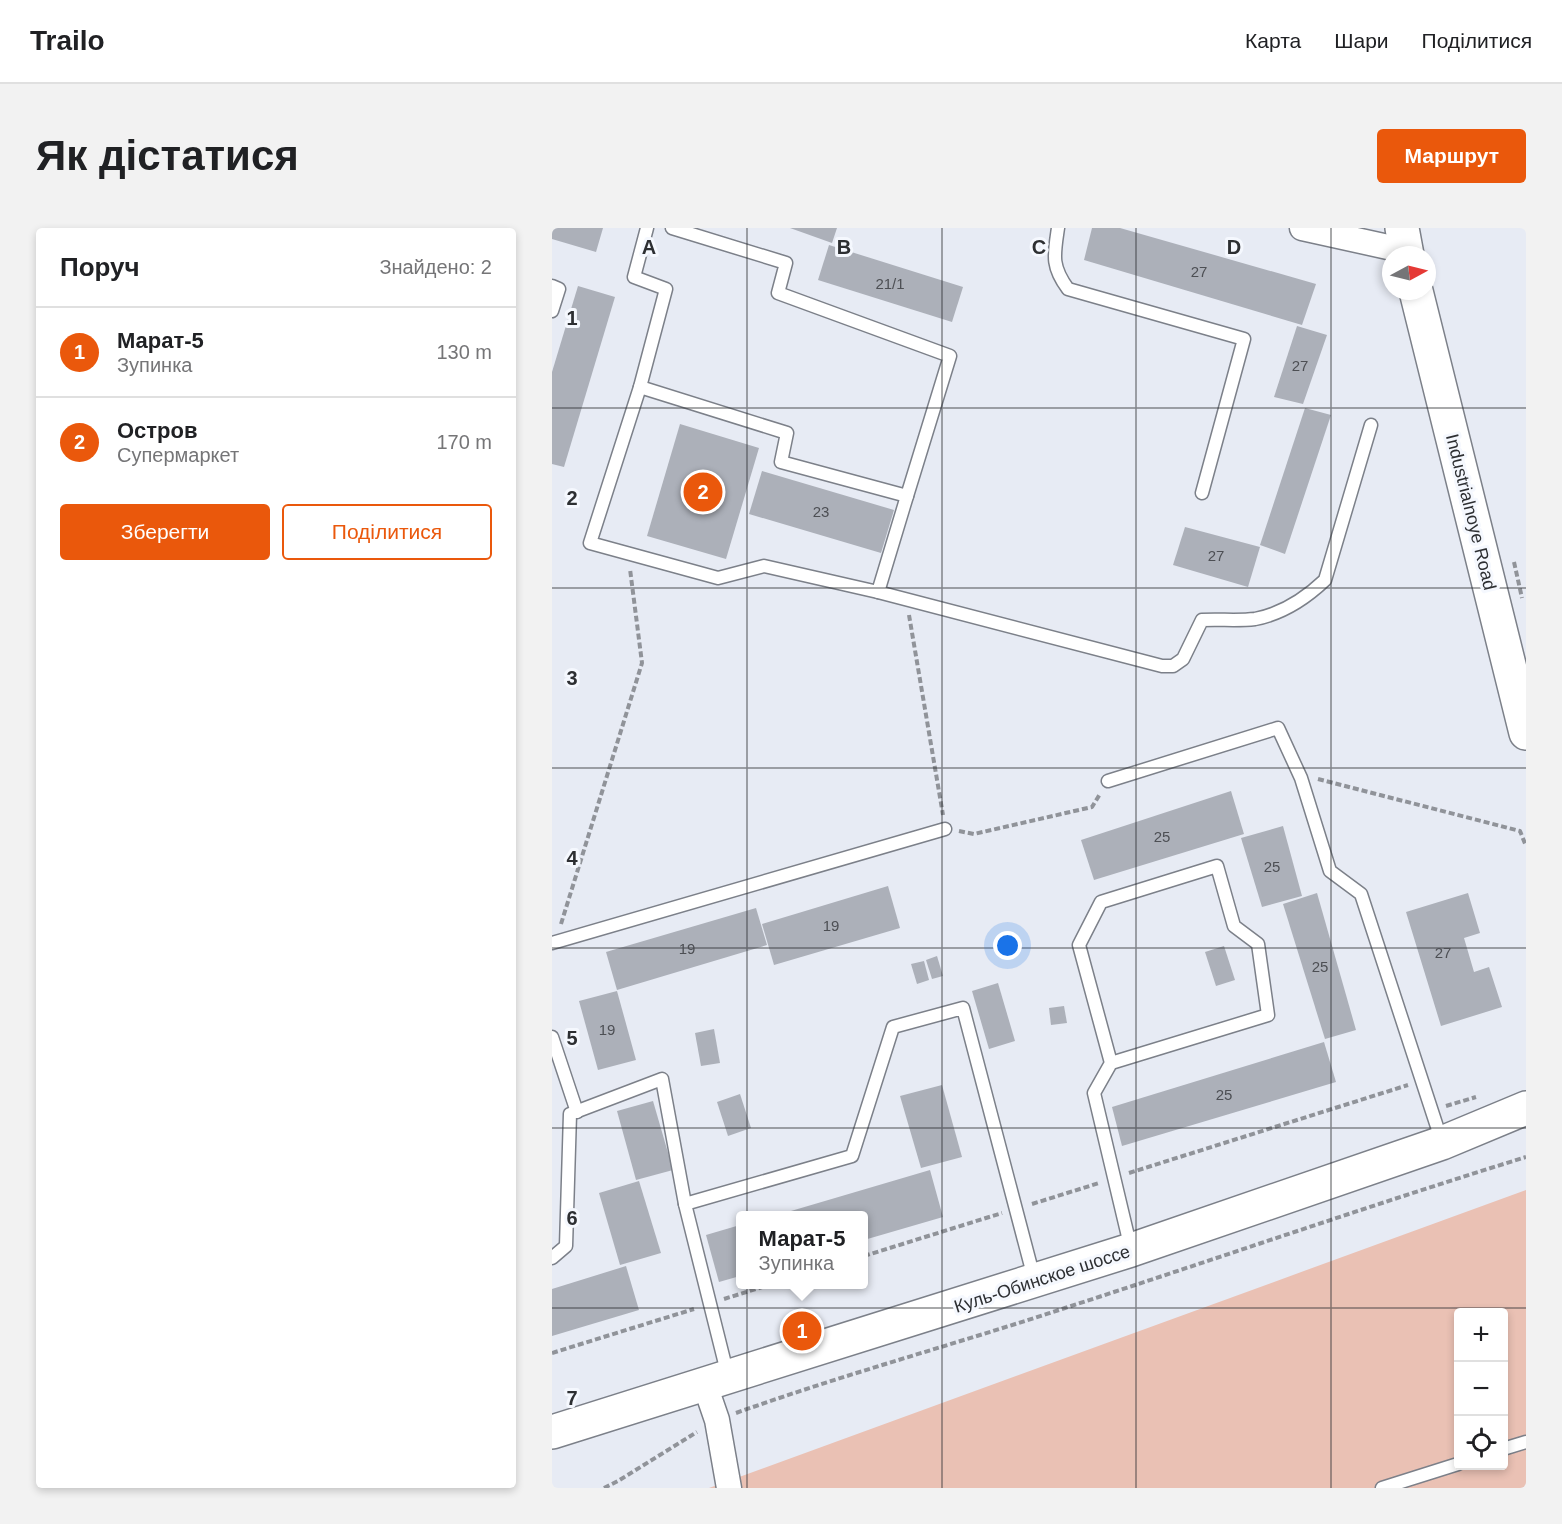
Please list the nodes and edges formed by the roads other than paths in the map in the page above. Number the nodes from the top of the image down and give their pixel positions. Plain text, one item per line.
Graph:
1 (647, 228) edge
2 (672, 228) edge
3 (1058, 228) edge
4 (1302, 228) edge
5 (1405, 245) edge
6 (552, 286) edge
7 (1418, 300) edge
8 (552, 311) edge
9 (640, 387) junction
10 (1371, 425) dead end
11 (1202, 494) dead end
12 (907, 496) junction
13 (878, 592) junction
14 (1526, 733) edge
15 (1108, 781) road end
16 (945, 829) road end
17 (554, 943) edge
18 (552, 1037) edge
19 (1111, 1063) junction
20 (1526, 1107) edge
21 (577, 1112) junction
22 (1442, 1143) junction
23 (685, 1204) junction
24 (1131, 1250) junction
25 (552, 1258) edge
26 (1035, 1281) junction
27 (717, 1381) junction
28 (552, 1432) edge
29 (1526, 1442) edge
30 (1508, 1447) edge
31 (1454, 1465) edge
32 (729, 1488) edge
33 (1382, 1488) edge

1 - 9 lane
2 - 12 lane
3 - 11 lane
4 - 5 street
6 - 8 lane
7 - 14 main road, Industrialnoye Road
9 - 12 lane
9 - 13 lane
10 - 13 lane
12 - 13 lane
15 - 22 lane
16 - 17 lane
18 - 21 lane
19 - 19 lane
19 - 24 lane
20 - 22 main road, Куль-Обинское шоссе
21 - 23 lane
21 - 25 lane
22 - 24 main road, Куль-Обинское шоссе
23 - 26 lane
23 - 27 lane
24 - 26 main road, Куль-Обинское шоссе
26 - 27 main road, Куль-Обинское шоссе
27 - 28 main road, Куль-Обинское шоссе
27 - 32 street
29 - 30 lane
31 - 33 lane

